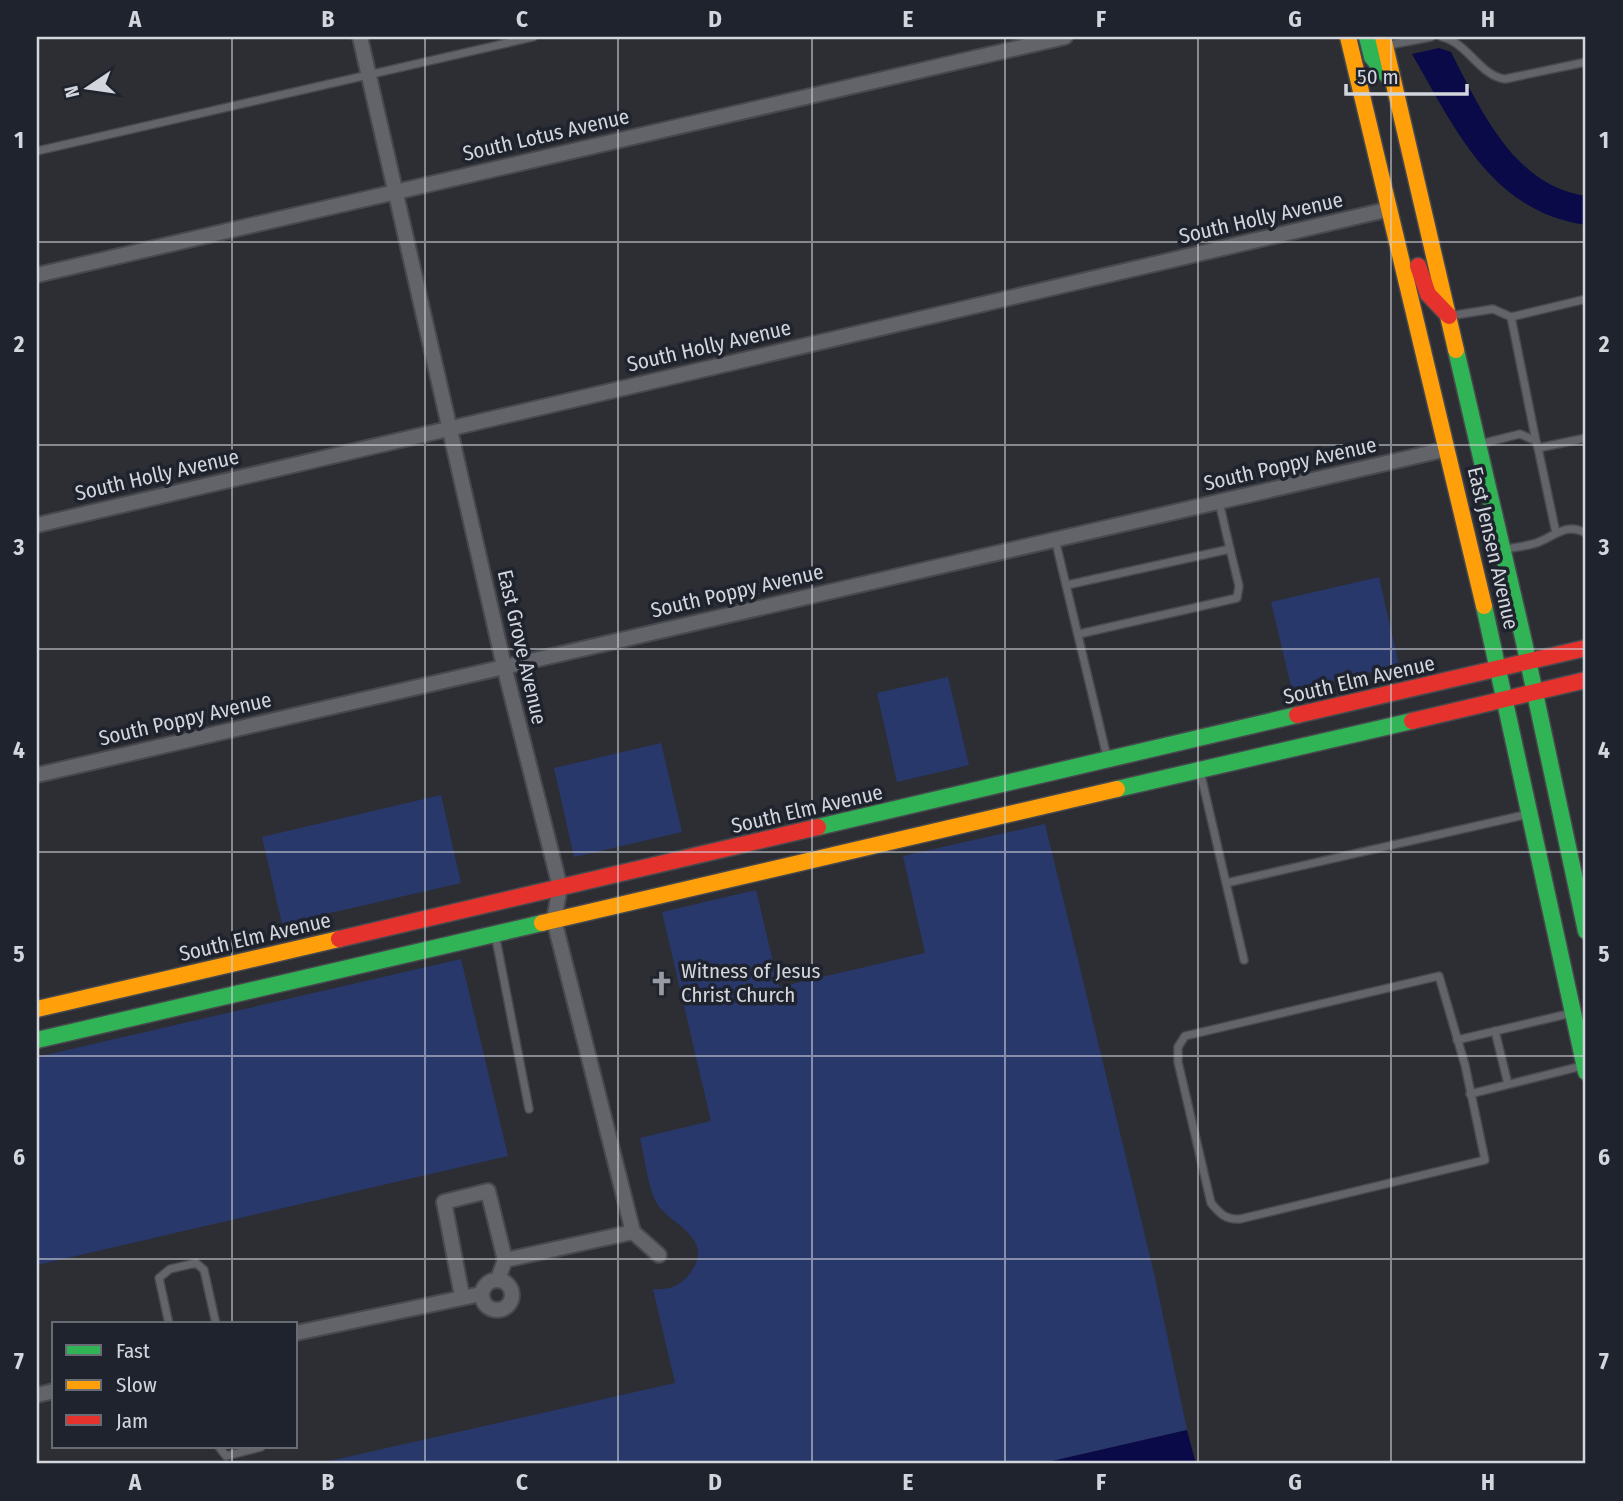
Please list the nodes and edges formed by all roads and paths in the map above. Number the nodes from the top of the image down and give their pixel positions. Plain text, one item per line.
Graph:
1 (360, 37) edge
2 (533, 37) edge
3 (1065, 37) edge
4 (1348, 37) edge
5 (1367, 37) edge
6 (1431, 37) edge
7 (1442, 37) edge
8 (1384, 41) edge
9 (1586, 62) edge
10 (368, 75) junction
11 (1394, 83) junction
12 (37, 151) edge
13 (395, 192) junction
14 (1390, 209) junction
15 (37, 275) edge
16 (1586, 299) edge
17 (1449, 316) junction
18 (1511, 317) junction
19 (450, 428) junction
20 (1586, 438) edge
21 (1478, 444) junction
22 (1537, 444) junction
23 (1447, 449) junction
24 (1219, 502) junction
25 (37, 525) edge
26 (1556, 533) junction
27 (1586, 533) edge
28 (1055, 540) junction
29 (1230, 549) junction
30 (1503, 550) junction
31 (1066, 585) junction
32 (1079, 634) junction
33 (1586, 648) edge
34 (1528, 661) junction
35 (504, 666) junction
36 (1499, 668) junction
37 (1586, 680) edge
38 (1535, 692) junction
39 (1506, 698) junction
40 (1108, 761) junction
41 (1200, 770) junction
42 (37, 775) edge
43 (1530, 814) junction
44 (1226, 883) junction
45 (560, 887) junction
46 (554, 920) junction
47 (1586, 930) edge
48 (495, 934) junction
49 (1244, 960) dead end
50 (37, 1009) edge
51 (1573, 1013) junction
52 (1495, 1031) junction
53 (37, 1040) edge
54 (1457, 1040) junction
55 (1586, 1068) edge
56 (1508, 1084) junction
57 (1471, 1094) junction
58 (529, 1109) dead end
59 (633, 1232) junction
60 (659, 1255) dead end
61 (505, 1260) junction
62 (498, 1279) junction
63 (481, 1294) junction
64 (462, 1296) junction
65 (169, 1322) edge
66 (216, 1322) edge
67 (298, 1333) edge
68 (220, 1448) edge
69 (257, 1448) edge

1 - 10 street, East Grove Avenue
2 - 10 lane
3 - 13 street, South Lotus Avenue
4 - 14 main road, East Jensen Avenue
5 - 11 main road
6 - 8 lane
7 - 9 lane
8 - 11 main road, East Jensen Avenue
10 - 12 lane
10 - 13 street, East Grove Avenue
11 - 17 main road, East Jensen Avenue
13 - 15 street, South Lotus Avenue
13 - 19 street, East Grove Avenue
14 - 17 main road
14 - 19 street, South Holly Avenue
14 - 23 main road, East Jensen Avenue
16 - 18 lane
17 - 18 lane
17 - 21 main road, East Jensen Avenue
18 - 22 lane
19 - 25 street, South Holly Avenue
19 - 35 street, East Grove Avenue
20 - 22 lane
21 - 22 lane
21 - 30 main road, East Jensen Avenue
22 - 26 lane
23 - 24 street, South Poppy Avenue
23 - 36 main road, East Jensen Avenue
24 - 28 street, South Poppy Avenue
24 - 29 lane
26 - 27 lane
26 - 30 lane
28 - 31 lane
28 - 35 street, South Poppy Avenue
29 - 31 lane
29 - 32 lane
30 - 34 main road, East Jensen Avenue
31 - 32 lane
32 - 40 lane
33 - 34 main road, South Elm Avenue
34 - 36 main road, South Elm Avenue
34 - 38 main road, East Jensen Avenue
35 - 42 street, South Poppy Avenue
35 - 45 street, East Grove Avenue
36 - 39 main road, East Jensen Avenue
36 - 40 main road, South Elm Avenue
37 - 38 main road
38 - 39 main road
38 - 47 main road, East Jensen Avenue
39 - 41 main road
39 - 43 main road, East Jensen Avenue
40 - 45 main road, South Elm Avenue
41 - 44 lane
41 - 46 main road
43 - 44 lane
43 - 51 main road, East Jensen Avenue
44 - 49 lane
45 - 46 street, East Grove Avenue
45 - 50 main road, South Elm Avenue
46 - 48 main road
46 - 59 street, East Grove Avenue
48 - 53 main road
48 - 58 lane
51 - 52 lane
51 - 55 main road, East Jensen Avenue
52 - 54 lane
52 - 56 lane
54 - 57 lane
54 - 57 lane
55 - 56 lane
56 - 57 lane
59 - 60 street
59 - 61 street
61 - 62 street
61 - 64 street
62 - 63 street
62 - 63 street
63 - 64 street
64 - 67 street
65 - 66 lane
68 - 69 lane

